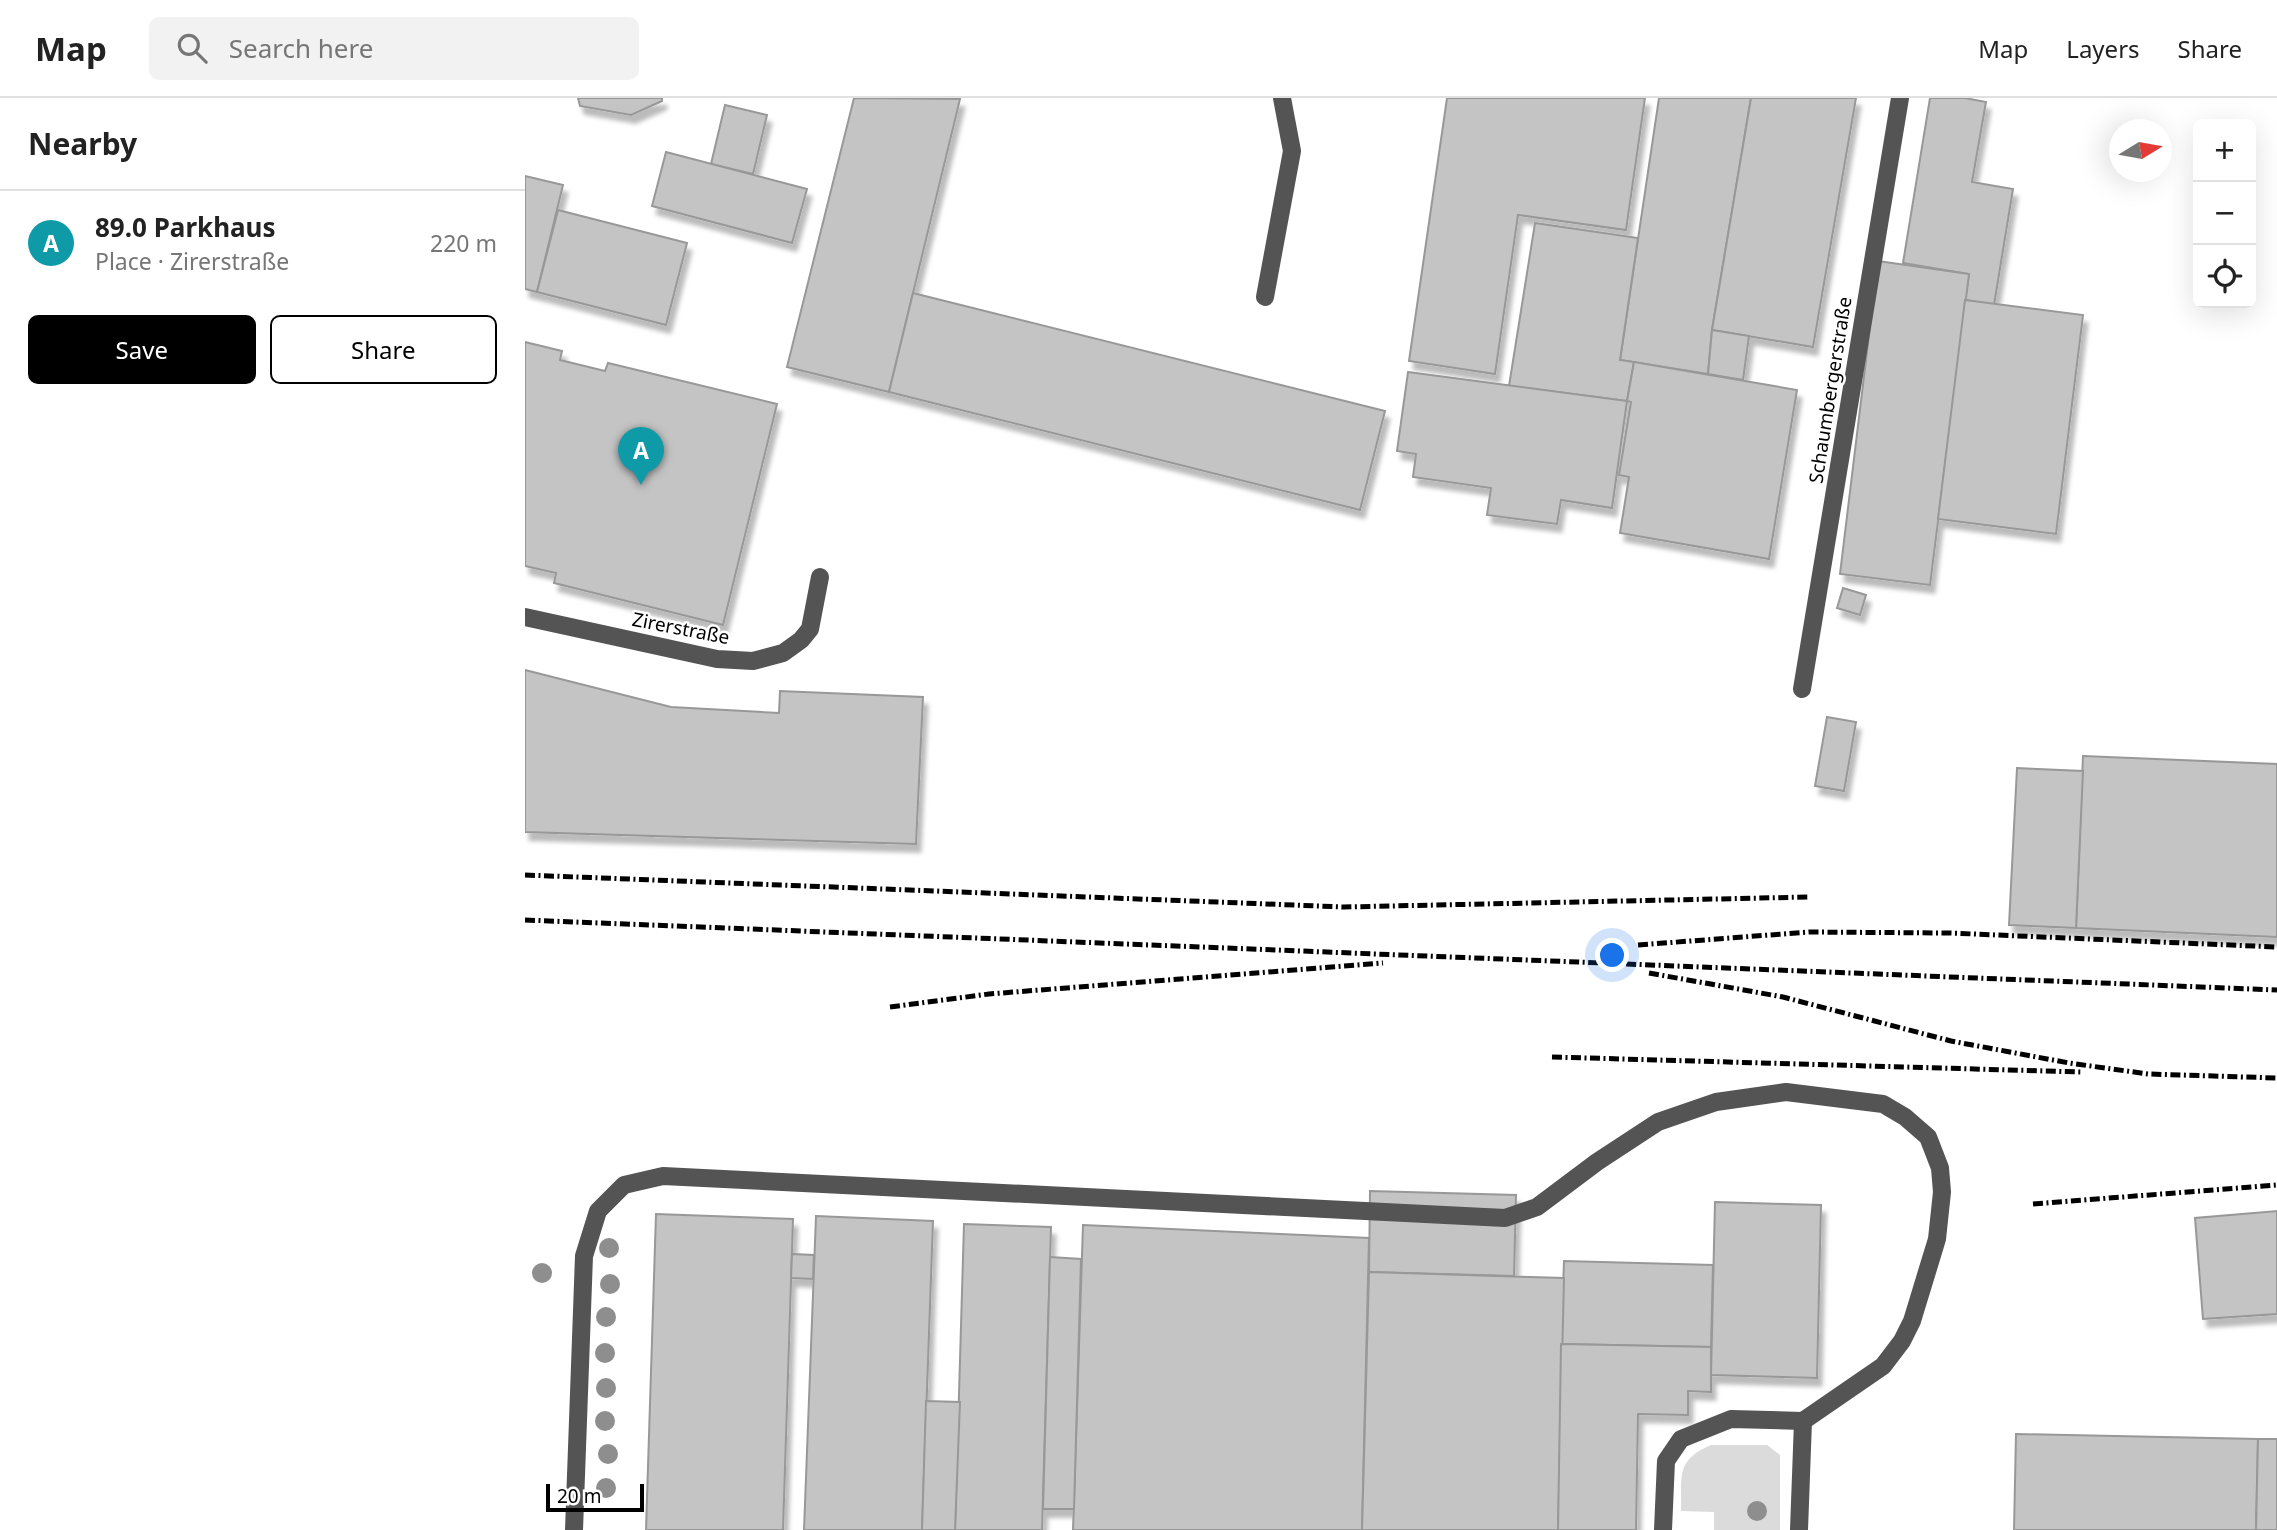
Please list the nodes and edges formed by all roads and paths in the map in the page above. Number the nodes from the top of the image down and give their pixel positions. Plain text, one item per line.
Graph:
1 (1282, 98) edge
2 (1900, 98) edge
3 (1265, 297) dead end
4 (820, 577) dead end
5 (525, 617) edge
6 (1802, 689) dead end
7 (1803, 1421) junction
8 (574, 1530) edge
9 (1663, 1530) edge
10 (1799, 1530) edge

1 - 3 street
2 - 6 street, Schaumbergerstraße
4 - 5 street, Zirerstraße
7 - 8 street
7 - 9 street
7 - 10 street

